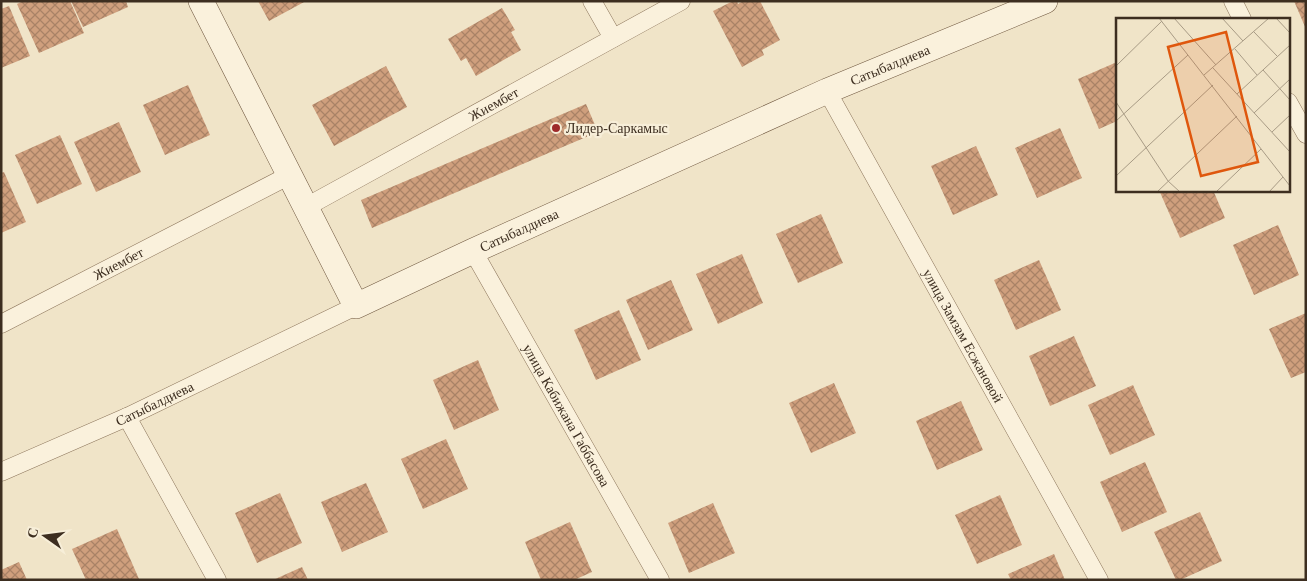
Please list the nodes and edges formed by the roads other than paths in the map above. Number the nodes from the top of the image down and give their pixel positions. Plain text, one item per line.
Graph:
1 (201, 1) edge
2 (592, 1) edge
3 (681, 1) edge
4 (1045, 1) edge
5 (1233, 1) edge
6 (1242, 18) edge
7 (613, 38) junction
8 (828, 91) junction
9 (1290, 106) edge
10 (1306, 134) edge
11 (290, 175) junction
12 (306, 207) junction
13 (473, 251) junction
14 (356, 306) junction
15 (1, 324) edge
16 (127, 417) junction
17 (1, 472) edge
18 (217, 580) edge
19 (660, 580) edge
20 (1100, 580) edge

1 - 11 street
2 - 7 street
3 - 7 street, Жиембет
4 - 8 street, Сатыбалдиева
5 - 6 street
7 - 12 street, Жиембет
8 - 13 street, Сатыбалдиева
8 - 20 street, улица Замзам Есжановой
9 - 10 street
11 - 12 street
11 - 15 street, Жиембет
12 - 14 street
13 - 14 street, Сатыбалдиева
13 - 19 street, улица Кабижана Габбасова
14 - 16 street, Сатыбалдиева
16 - 17 street, Сатыбалдиева
16 - 18 street

